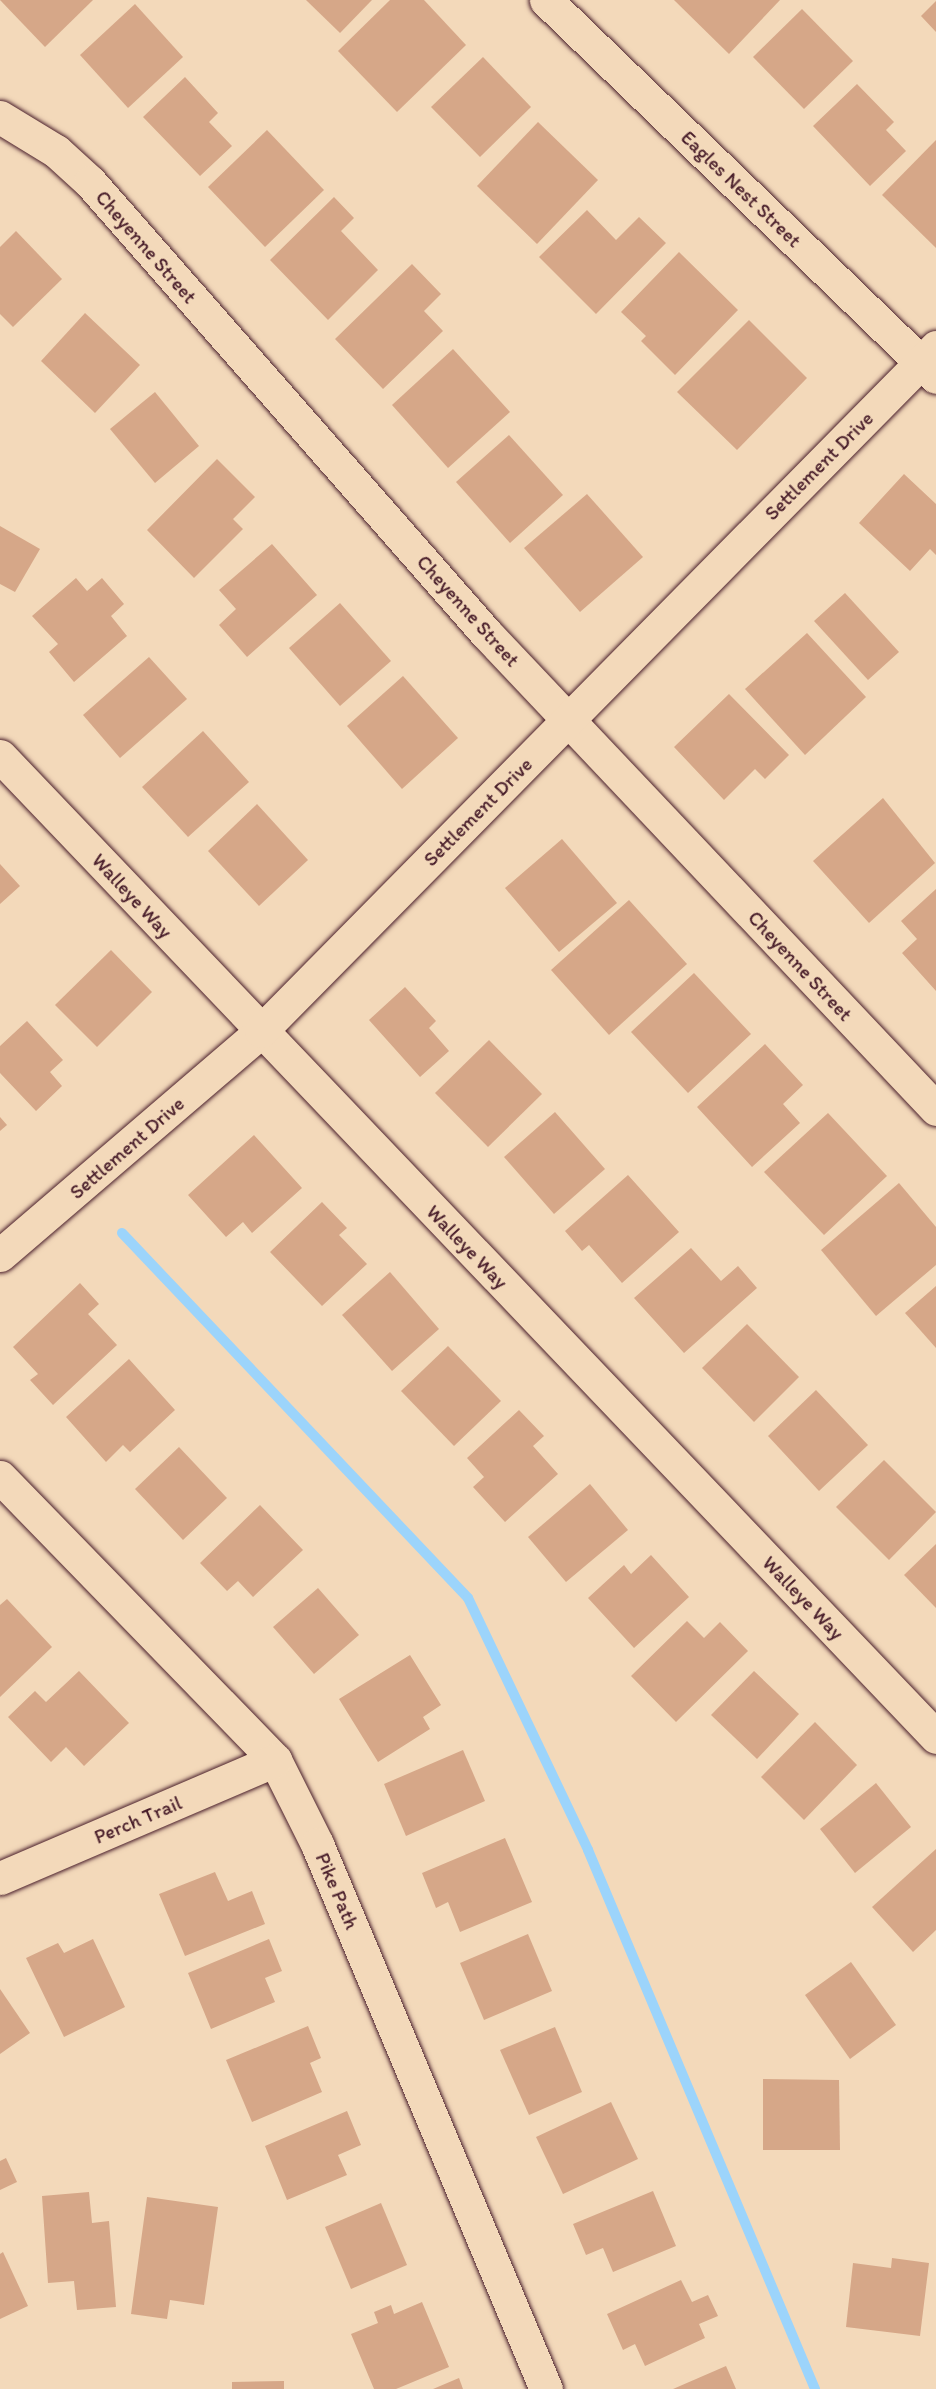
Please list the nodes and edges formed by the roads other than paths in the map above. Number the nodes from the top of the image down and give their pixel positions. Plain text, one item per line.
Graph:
1 (546, 0) edge
2 (0, 117) edge
3 (931, 362) edge
4 (568, 721) junction
5 (0, 756) edge
6 (261, 1031) junction
7 (936, 1109) edge
8 (0, 1255) edge
9 (0, 1477) edge
10 (936, 1737) edge
11 (275, 1760) junction
12 (0, 1878) edge
13 (546, 2389) edge

1 - 3 street, Eagles Nest Street
2 - 4 street, Cheyenne Street
3 - 4 street, Settlement Drive
4 - 6 street, Settlement Drive
4 - 7 street, Cheyenne Street
5 - 6 street, Walleye Way
6 - 8 street, Settlement Drive
6 - 10 street, Walleye Way
9 - 11 street, Pike Path
11 - 12 street, Perch Trail
11 - 13 street, Pike Path

